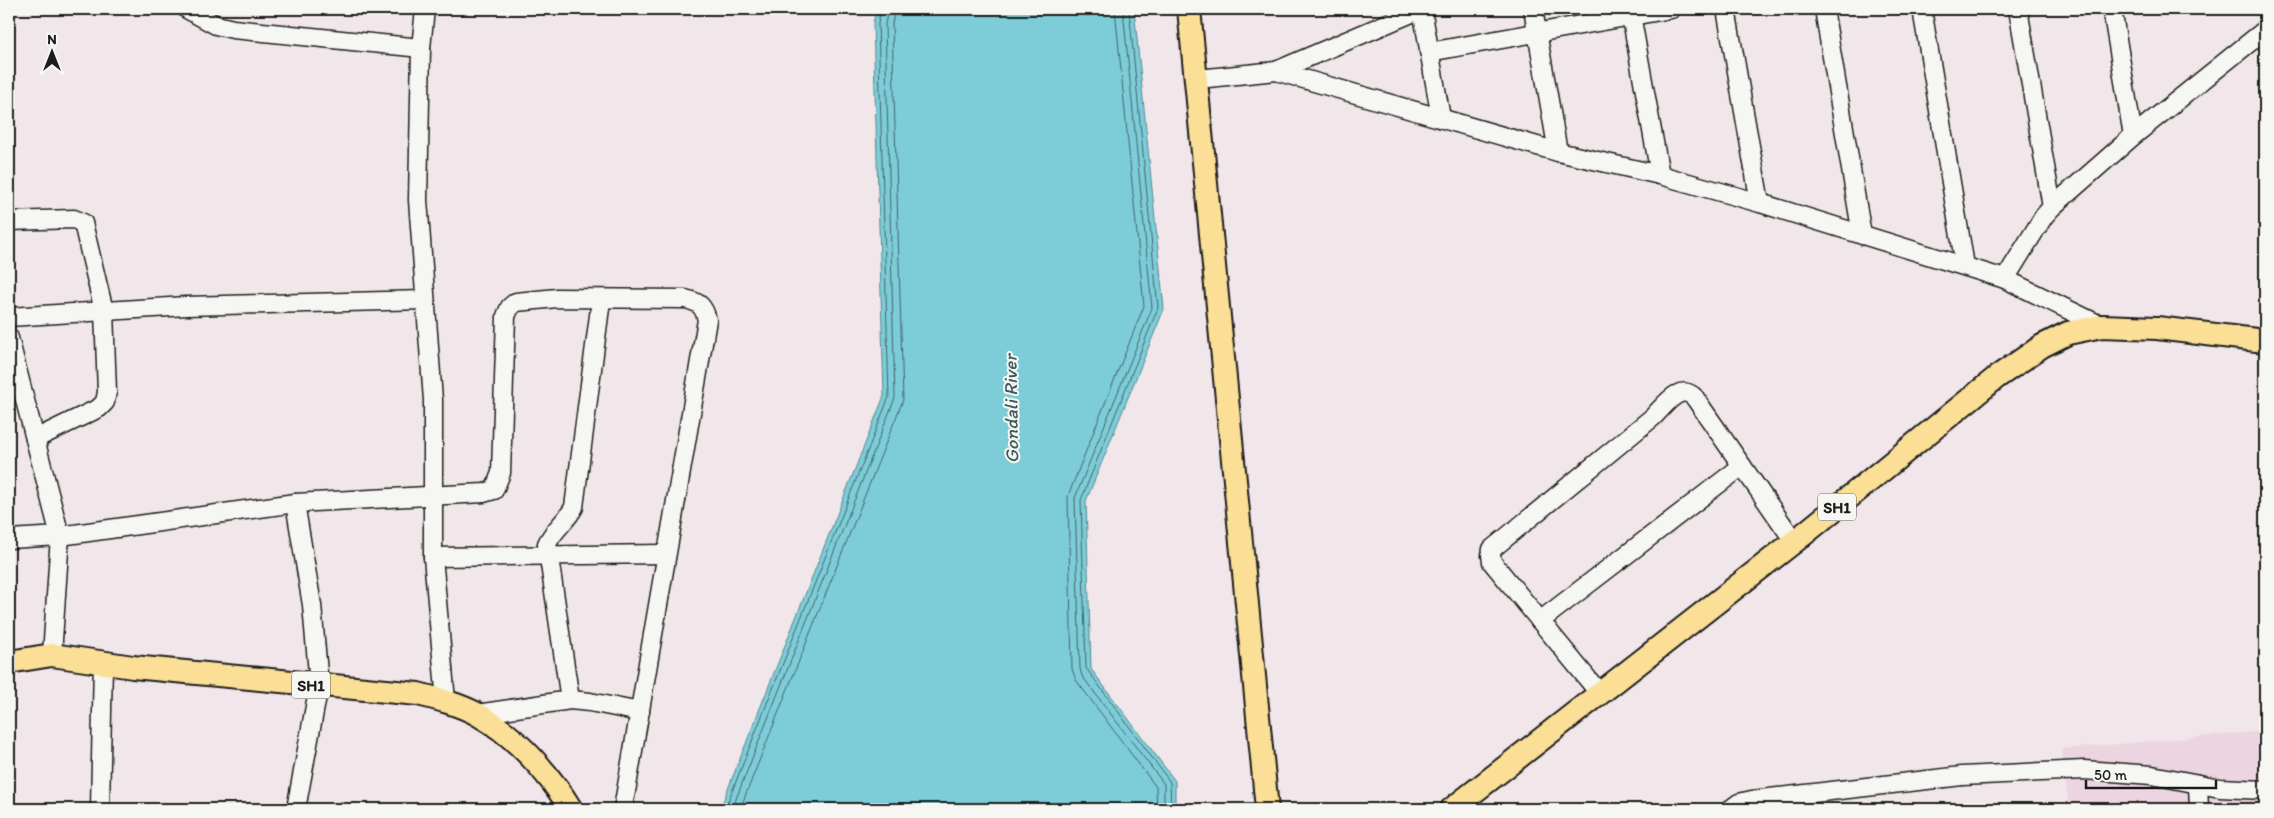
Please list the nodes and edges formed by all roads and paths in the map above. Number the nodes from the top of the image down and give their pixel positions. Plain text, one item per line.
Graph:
1 (187, 9) edge
2 (425, 9) edge
3 (1189, 9) edge
4 (1421, 9) edge
5 (1533, 9) edge
6 (1671, 9) edge
7 (1726, 9) edge
8 (1824, 9) edge
9 (1922, 9) edge
10 (2018, 9) edge
11 (2112, 9) edge
12 (1630, 12) edge
13 (2265, 30) edge
14 (1537, 32) junction
15 (422, 48) junction
16 (1429, 52) junction
17 (1276, 71) junction
18 (1198, 79) junction
19 (1440, 118) junction
20 (2133, 136) junction
21 (1558, 152) junction
22 (1660, 175) junction
23 (1760, 203) junction
24 (2052, 207) junction
25 (9, 221) edge
26 (1862, 235) junction
27 (1965, 266) junction
28 (2005, 279) junction
29 (425, 300) junction
30 (600, 300) junction
31 (104, 311) junction
32 (9, 317) edge
33 (2102, 326) junction
34 (9, 338) edge
35 (2265, 341) edge
36 (35, 439) junction
37 (1742, 466) junction
38 (432, 495) junction
39 (295, 503) junction
40 (60, 536) junction
41 (9, 539) edge
42 (1794, 541) junction
43 (665, 554) junction
44 (547, 555) junction
45 (433, 558) junction
46 (1540, 621) junction
47 (52, 655) junction
48 (9, 662) edge
49 (103, 662) junction
50 (319, 686) junction
51 (1600, 695) junction
52 (570, 700) junction
53 (446, 701) junction
54 (640, 712) junction
55 (477, 714) junction
56 (2198, 784) junction
57 (2265, 790) edge
58 (100, 809) edge
59 (296, 809) edge
60 (571, 809) edge
61 (622, 809) edge
62 (1267, 809) edge
63 (1452, 809) edge
64 (1731, 809) edge
65 (2199, 809) edge

1 - 15 street
2 - 15 street
3 - 18 main road
4 - 16 street
4 - 17 street
5 - 14 street
6 - 12 street
7 - 23 street
8 - 26 street
9 - 27 street
10 - 24 street
11 - 20 street
12 - 14 street
12 - 22 street
13 - 20 street
14 - 16 street
14 - 21 street
15 - 29 street
16 - 19 street
17 - 18 street
17 - 19 street
18 - 62 main road
19 - 21 street
20 - 24 street
21 - 22 street
22 - 23 street
23 - 26 street
24 - 28 street
25 - 31 street
26 - 27 street
27 - 28 street
28 - 33 street
29 - 31 street
29 - 38 street
30 - 38 street
30 - 43 street
30 - 44 street
31 - 32 street
31 - 36 street
33 - 35 main road, SH1
33 - 42 main road, SH1
34 - 36 street
36 - 40 street
37 - 42 street
37 - 46 street
37 - 46 street
38 - 39 street
38 - 45 street
39 - 40 street
39 - 50 street
40 - 41 street
40 - 47 street
42 - 51 main road, SH1
43 - 44 street
43 - 54 street
44 - 45 street
44 - 52 street
45 - 53 street
46 - 51 street
47 - 48 main road, SH1
47 - 49 main road, SH1
49 - 50 main road, SH1
49 - 58 street
50 - 53 main road, SH1
50 - 59 street
51 - 63 main road, SH1
52 - 54 street
52 - 55 street
53 - 55 main road, SH1
54 - 61 street
55 - 60 main road, SH1
56 - 57 street
56 - 64 street
56 - 65 street

